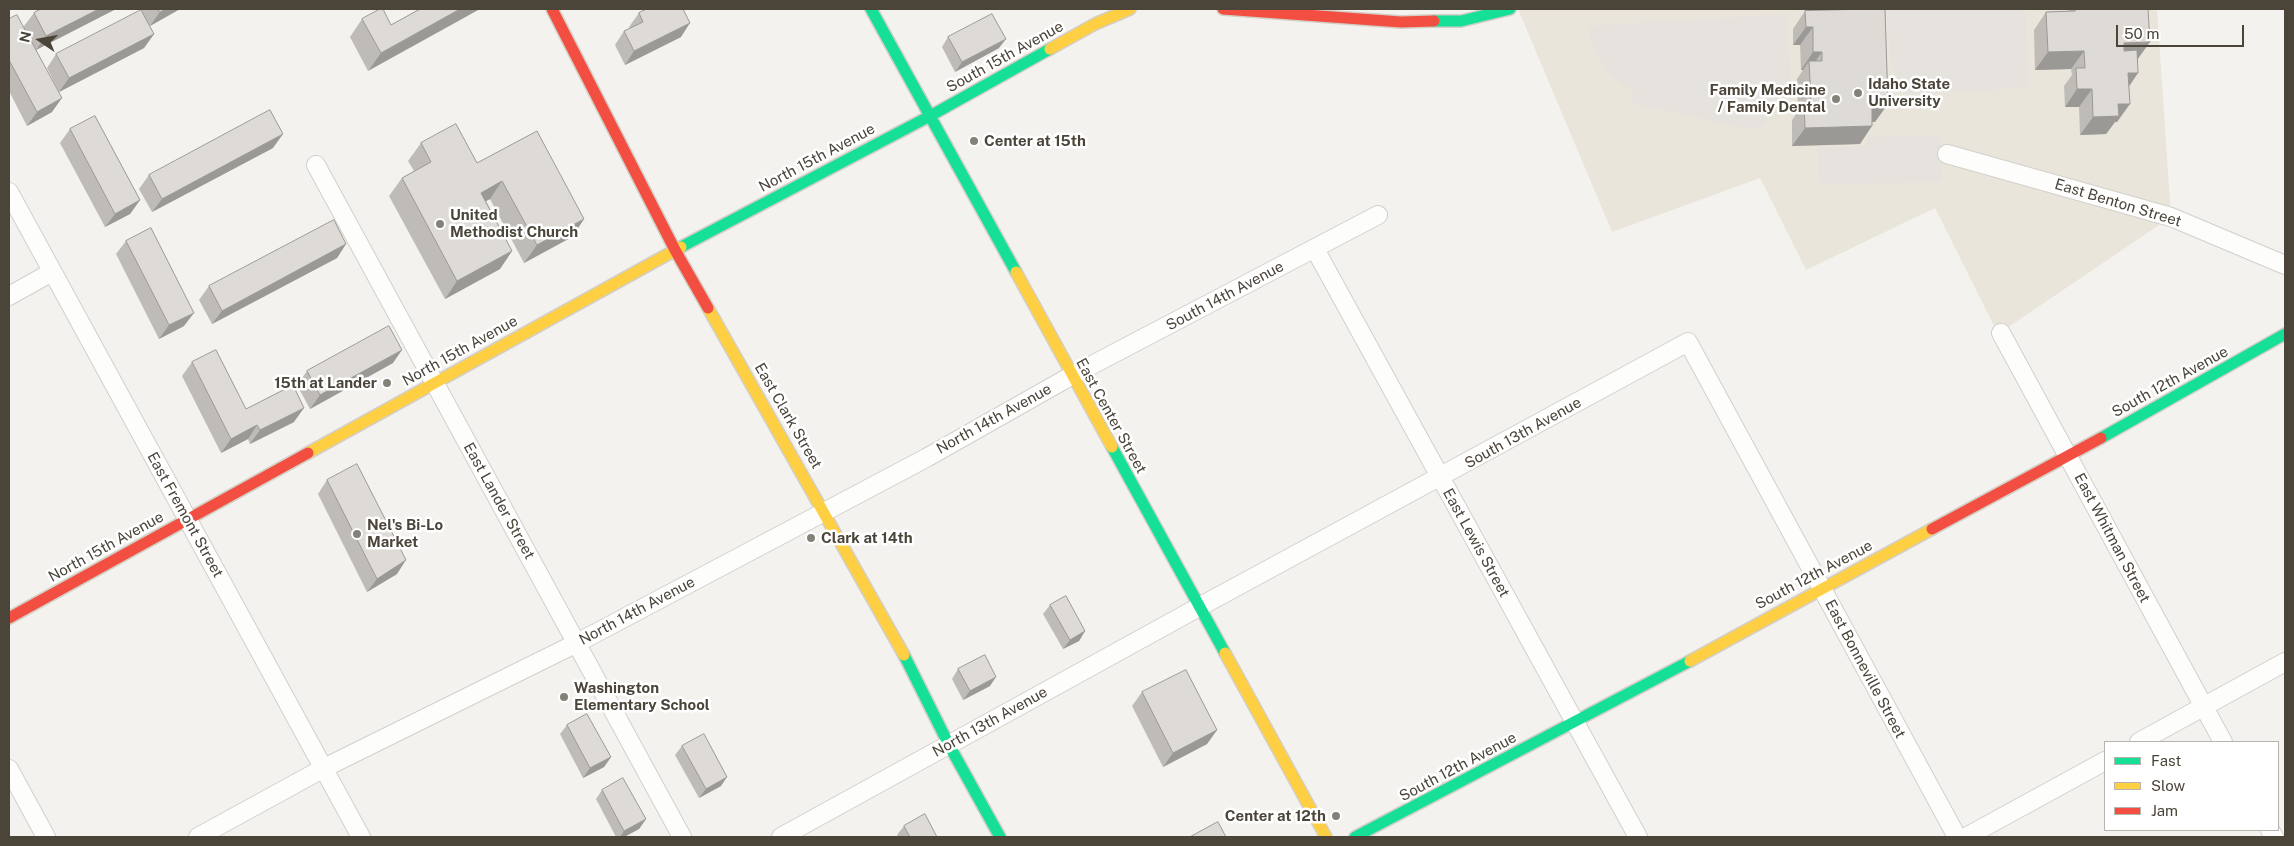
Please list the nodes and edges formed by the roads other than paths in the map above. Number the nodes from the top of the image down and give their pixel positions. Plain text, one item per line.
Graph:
1 (552, 9) edge
2 (871, 9) edge
3 (1130, 9) edge
4 (1223, 9) edge
5 (1510, 9) edge
6 (930, 116) junction
7 (1947, 154) dead end
8 (316, 165) dead end
9 (9, 192) edge
10 (1378, 215) dead end
11 (1315, 249) junction
12 (675, 250) junction
13 (2285, 265) edge
14 (52, 272) junction
15 (9, 296) edge
16 (2001, 333) dead end
17 (2285, 334) edge
18 (1688, 342) joint
19 (1071, 376) junction
20 (434, 383) junction
21 (2068, 456) junction
22 (1440, 478) junction
23 (825, 510) junction
24 (188, 519) junction
25 (1821, 588) junction
26 (1199, 607) junction
27 (9, 618) edge
28 (577, 644) junction
29 (2285, 662) edge
30 (2204, 706) junction
31 (1575, 723) junction
32 (2141, 741) edge
33 (2222, 741) edge
34 (949, 745) junction
35 (2104, 762) edge
36 (324, 768) junction
37 (9, 769) edge
38 (46, 837) edge
39 (198, 837) edge
40 (361, 837) edge
41 (682, 837) edge
42 (781, 837) edge
43 (1000, 837) edge
44 (1326, 837) edge
45 (1355, 837) edge
46 (1638, 837) edge
47 (1957, 837) edge
48 (1966, 837) edge

1 - 12 street, East Clark Street
2 - 6 street, East Center Street
3 - 6 street, South 15th Avenue
4 - 5 street
6 - 12 street, North 15th Avenue
6 - 19 street, East Center Street
7 - 13 street, East Benton Street
8 - 20 street, East Lander Street
9 - 14 street, East Fremont Street
10 - 11 street, South 14th Avenue
11 - 19 street, South 14th Avenue
11 - 22 street, East Lewis Street
12 - 20 street, North 15th Avenue
12 - 23 street, East Clark Street
14 - 15 street
14 - 24 street, East Fremont Street
16 - 21 street, East Whitman Street
17 - 21 street, South 12th Avenue
18 - 22 street, South 13th Avenue
18 - 25 street, East Bonneville Street
19 - 23 street, North 14th Avenue
19 - 26 street, East Center Street
20 - 24 street, North 15th Avenue
20 - 28 street, East Lander Street
21 - 25 street, South 12th Avenue
21 - 30 street, East Whitman Street
22 - 26 street, South 13th Avenue
22 - 31 street, East Lewis Street
23 - 28 street, North 14th Avenue
23 - 34 street, East Clark Street
24 - 27 street, North 15th Avenue
24 - 36 street, East Fremont Street
25 - 31 street, South 12th Avenue
25 - 47 street, East Bonneville Street
26 - 34 street, North 13th Avenue
26 - 44 street, East Center Street
28 - 36 street, North 14th Avenue
28 - 41 street, East Lander Street
29 - 30 street
30 - 32 street
30 - 33 street, East Whitman Street
31 - 45 street, South 12th Avenue
31 - 46 street, East Lewis Street
34 - 42 street, North 13th Avenue
34 - 43 street, East Clark Street
35 - 48 street
36 - 39 street, North 14th Avenue
36 - 40 street, East Fremont Street
37 - 38 street

